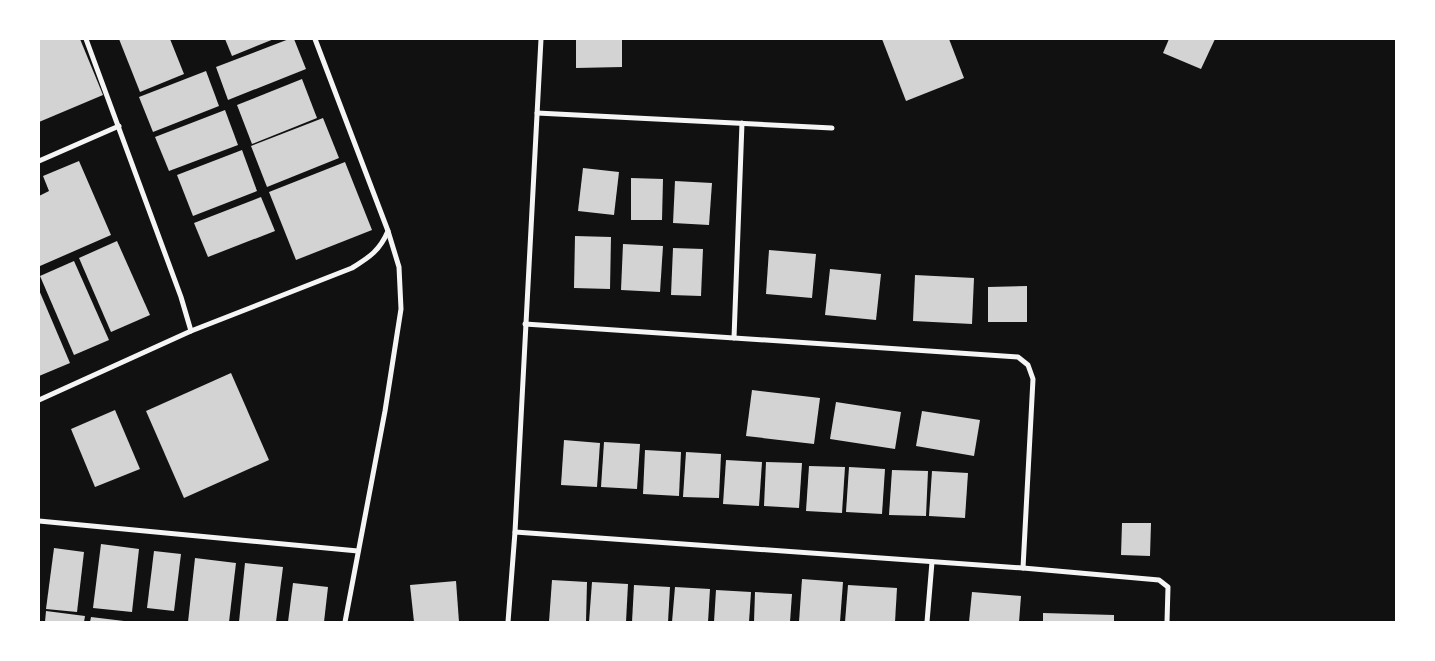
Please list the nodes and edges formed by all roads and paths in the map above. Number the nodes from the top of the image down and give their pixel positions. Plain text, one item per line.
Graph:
1 (86, 39) edge
2 (315, 39) edge
3 (541, 39) edge
4 (537, 113) junction
5 (742, 123) junction
6 (119, 126) junction
7 (832, 128) dead end
8 (39, 161) edge
9 (388, 231) junction
10 (525, 324) junction
11 (192, 331) junction
12 (734, 338) junction
13 (39, 400) edge
14 (39, 521) edge
15 (516, 532) junction
16 (358, 551) junction
17 (932, 562) junction
18 (1023, 568) junction
19 (346, 622) edge
20 (508, 622) edge
21 (927, 622) edge
22 (1167, 622) edge

1 - 6 street
2 - 9 street
3 - 4 street
4 - 5 street
4 - 10 street
5 - 7 street
5 - 12 street
6 - 8 street
6 - 11 street
9 - 11 street
9 - 16 street
10 - 12 street
10 - 15 street
11 - 13 street
12 - 18 street
14 - 16 street
15 - 17 street
15 - 20 street
16 - 19 street
17 - 18 street
17 - 21 street
18 - 22 street

